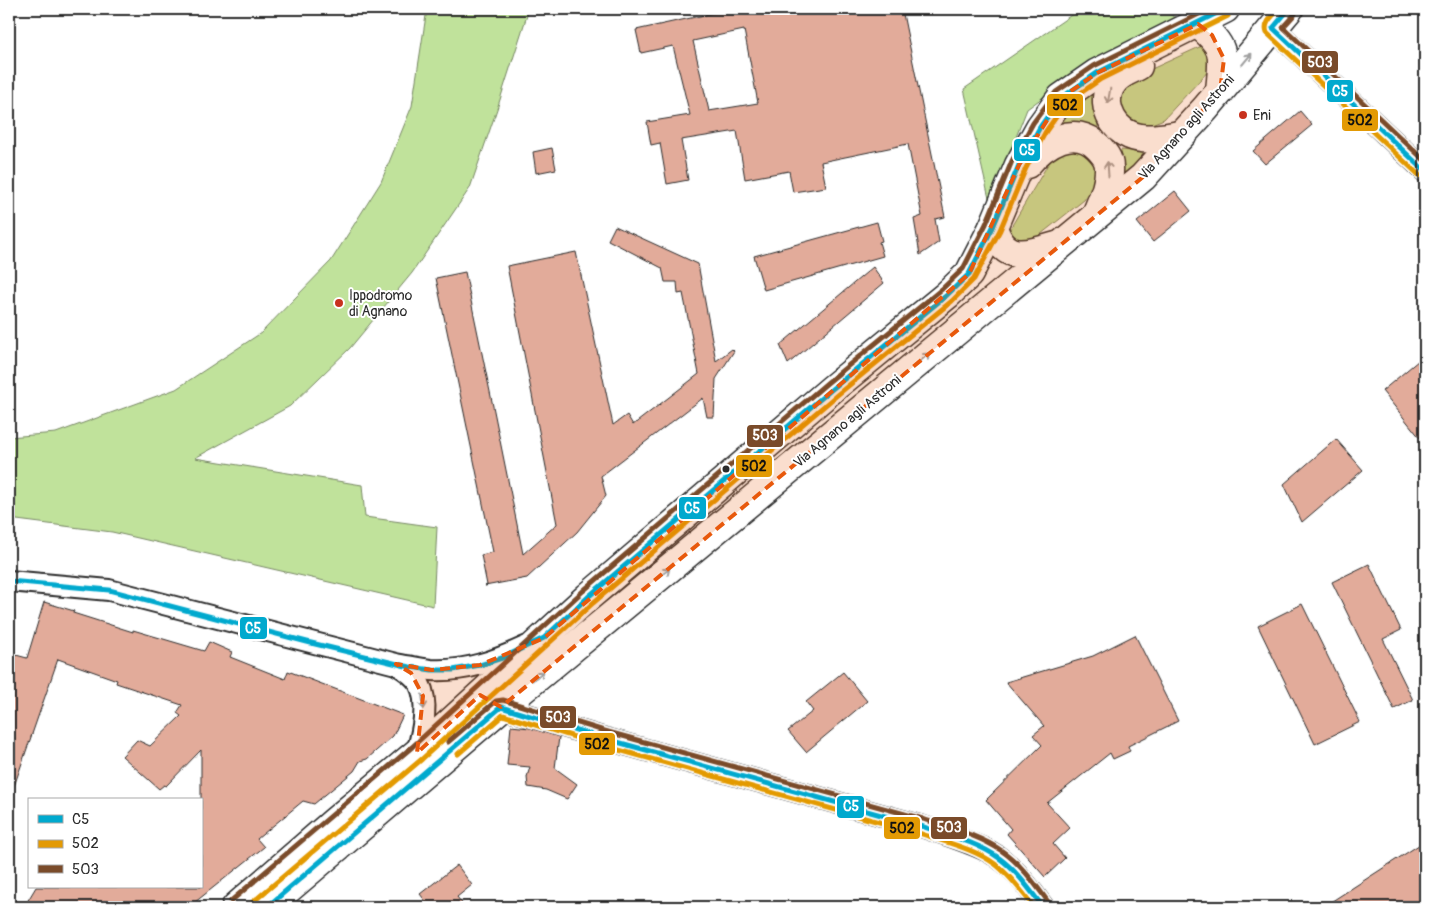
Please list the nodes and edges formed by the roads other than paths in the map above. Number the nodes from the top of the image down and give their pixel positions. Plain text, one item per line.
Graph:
1 (1225, 9) edge
2 (1281, 18) edge
3 (1198, 24) junction
4 (1220, 91) junction
5 (1181, 135) junction
6 (1425, 171) edge
7 (1011, 183) junction
8 (1096, 215) junction
9 (993, 227) junction
10 (1062, 244) junction
11 (9, 581) edge
12 (544, 638) junction
13 (396, 664) junction
14 (490, 701) junction
15 (417, 753) junction
16 (236, 907) edge
17 (267, 907) edge
18 (1043, 907) edge

1 - 3 main road, Via Agnano agli Astroni
4 -> 2 main road, Via Agnano agli Astroni
2 - 6 street
3 - 4 main road
3 -> 5 main road
3 - 7 main road, Via Agnano agli Astroni
4 - 5 main road, Via Agnano agli Astroni
5 - 8 main road, Via Agnano agli Astroni
8 -> 7 main road
7 - 9 main road, Via Agnano agli Astroni
8 - 10 main road, Via Agnano agli Astroni
9 - 10 main road
9 - 12 main road, Via Agnano agli Astroni
14 -> 10 main road, Via Agnano agli Astroni
11 - 13 street
12 - 13 street
12 - 14 main road, Via Agnano agli Astroni
13 -> 15 street
14 - 15 main road, Via Agnano agli Astroni
14 - 17 main road, Via Agnano agli Astroni
14 - 18 street
15 - 16 main road, Via Agnano agli Astroni

